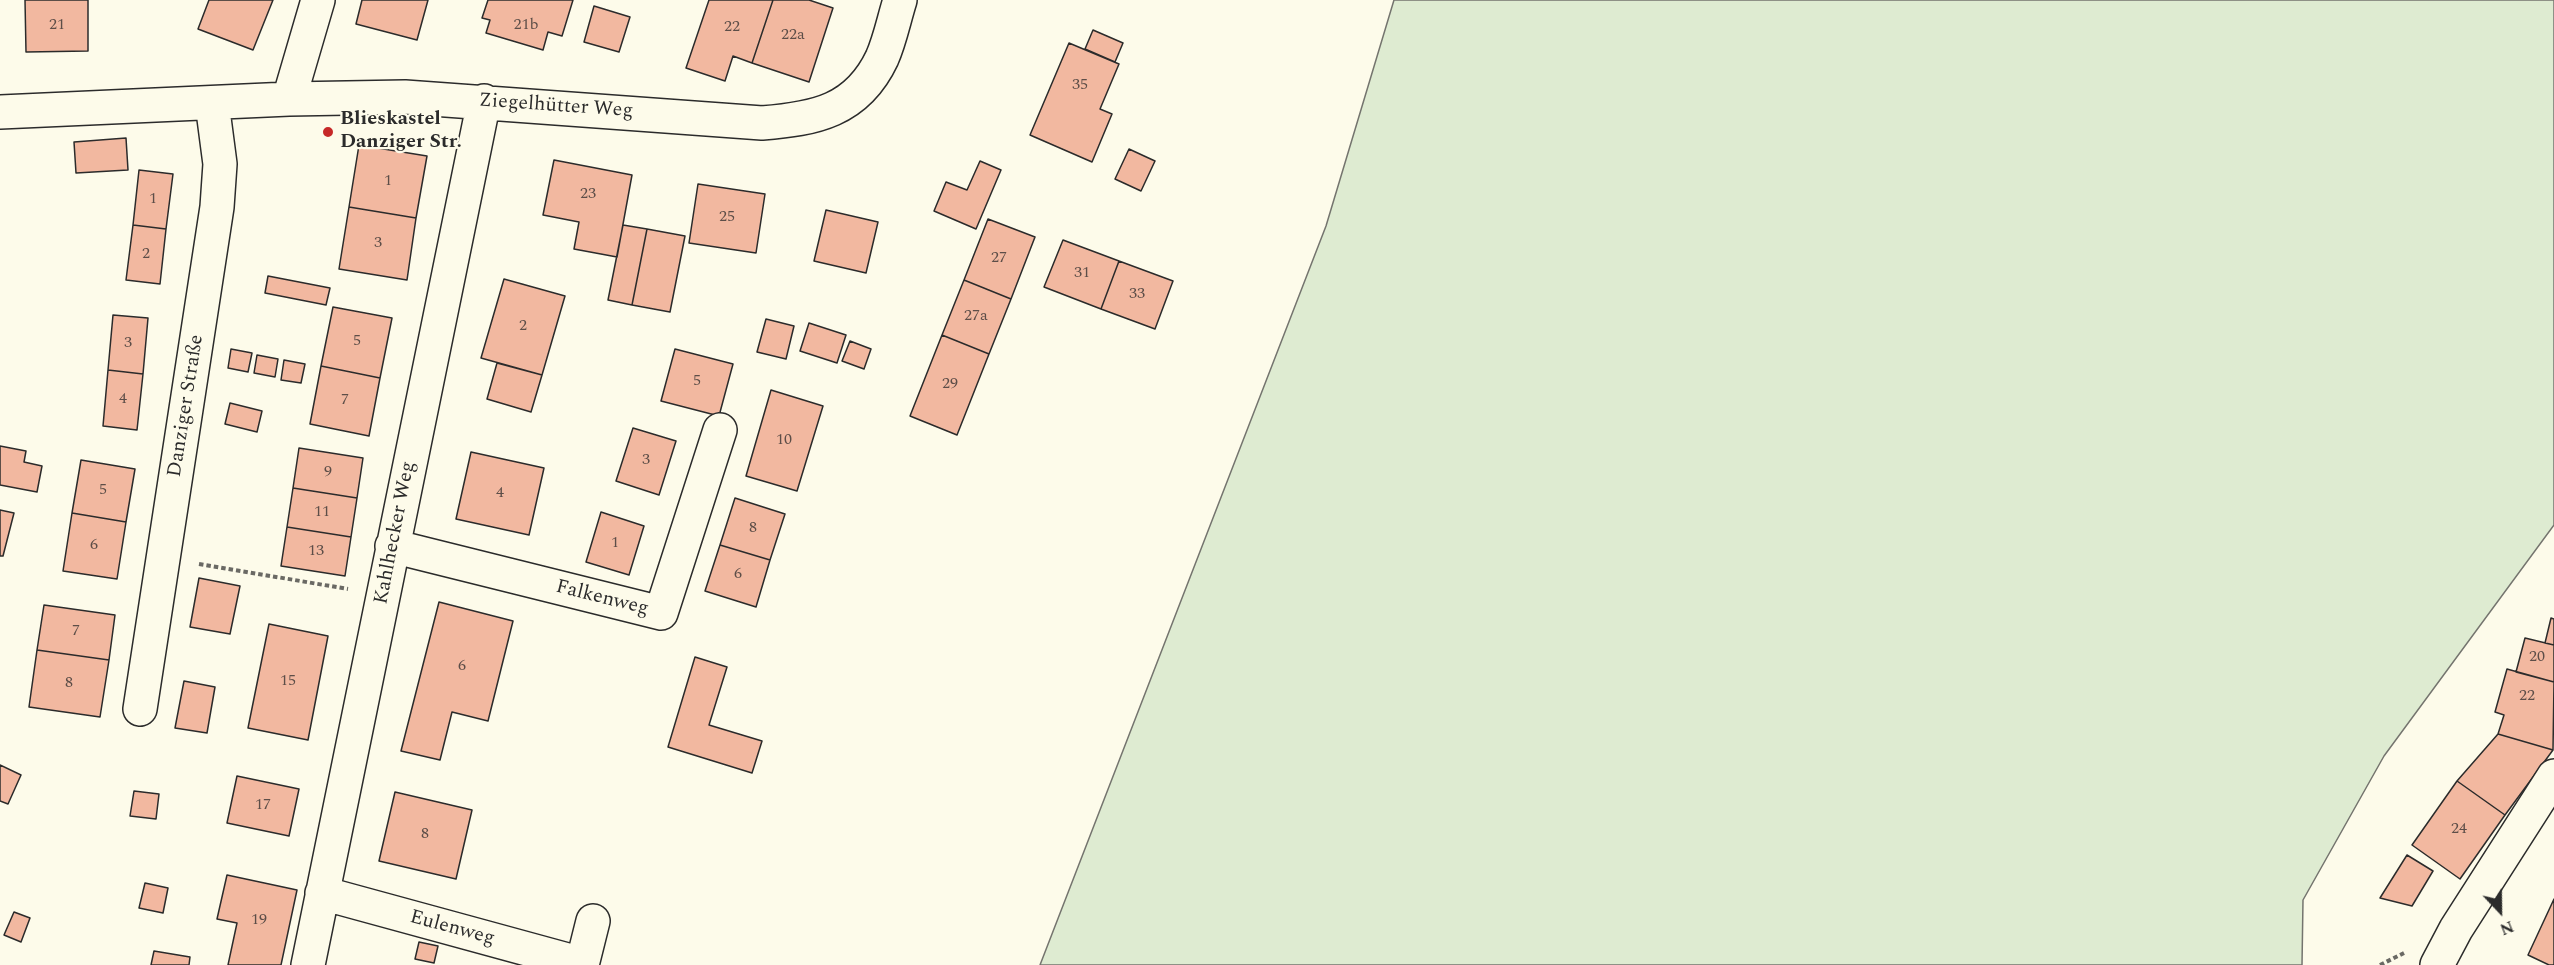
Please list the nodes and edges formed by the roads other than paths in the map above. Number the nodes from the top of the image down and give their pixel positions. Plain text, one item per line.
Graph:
1 (318, 0) edge
2 (900, 0) edge
3 (289, 99) junction
4 (484, 101) junction
5 (212, 103) junction
6 (0, 112) edge
7 (720, 430) dead end
8 (392, 546) junction
9 (140, 709) dead end
10 (2554, 776) edge
11 (322, 893) junction
12 (593, 921) dead end
13 (308, 965) edge
14 (582, 965) edge
15 (2437, 965) edge

1 - 3 street
2 - 4 street, Ziegelhütter Weg
3 - 4 street, Ziegelhütter Weg
3 - 5 street, Ziegelhütter Weg
4 - 8 street, Kahlhecker Weg
5 - 6 street, Ziegelhütter Weg
5 - 9 street, Danziger Straße
7 - 8 street, Falkenweg
8 - 11 street, Kahlhecker Weg
10 - 15 street
11 - 13 street, Kahlhecker Weg
11 - 14 street, Eulenweg
12 - 14 street, Eulenweg

